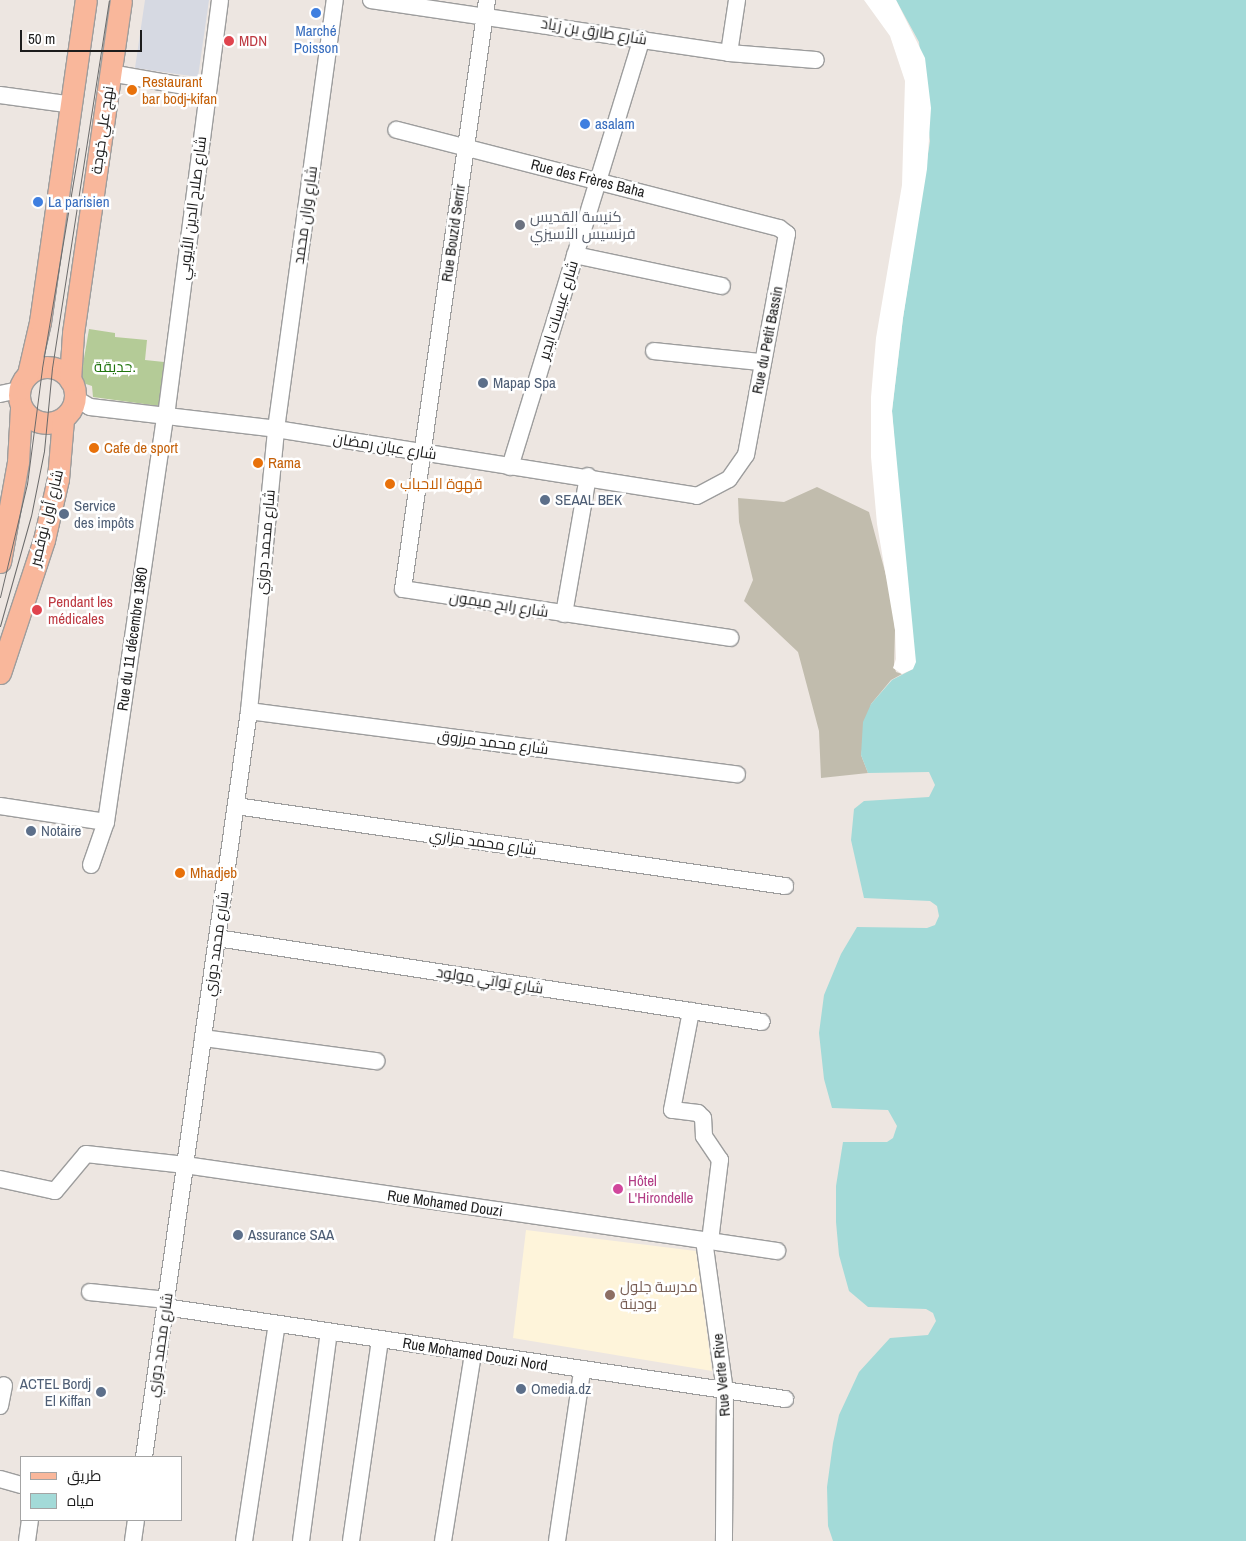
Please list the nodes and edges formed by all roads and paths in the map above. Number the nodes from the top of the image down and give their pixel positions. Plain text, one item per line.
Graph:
1 (86, 0) edge
2 (121, 0) edge
3 (220, 0) edge
4 (335, 0) edge
5 (371, 0) edge
6 (737, 0) edge
7 (486, 7) edge
8 (642, 39) junction
9 (729, 53) junction
10 (816, 60) dead end
11 (110, 73) junction
12 (207, 90) junction
13 (0, 95) edge
14 (72, 105) junction
15 (396, 130) dead end
16 (465, 146) junction
17 (598, 180) junction
18 (779, 228) joint
19 (575, 254) junction
20 (722, 286) dead end
21 (654, 351) dead end
22 (761, 362) junction
23 (73, 389) junction
24 (17, 392) edge
25 (166, 416) junction
26 (63, 419) junction
27 (276, 429) junction
28 (422, 452) junction
29 (510, 467) junction
30 (588, 476) junction
31 (697, 496) joint
32 (0, 562) edge
33 (564, 614) junction
34 (730, 638) dead end
35 (0, 673) edge
36 (249, 711) junction
37 (737, 774) dead end
38 (0, 806) edge
39 (236, 806) junction
40 (106, 822) junction
41 (91, 863) dead end
42 (785, 886) dead end
43 (217, 938) junction
44 (691, 1011) junction
45 (762, 1022) dead end
46 (203, 1038) junction
47 (376, 1061) dead end
48 (186, 1165) junction
49 (0, 1179) edge
50 (707, 1241) junction
51 (777, 1250) dead end
52 (90, 1292) dead end
53 (166, 1303) junction
54 (277, 1324) junction
55 (329, 1332) junction
56 (380, 1340) junction
57 (473, 1354) junction
58 (582, 1371) junction
59 (4, 1384) dead end
60 (725, 1391) junction
61 (785, 1400) dead end
62 (0, 1406) edge
63 (144, 1456) edge
64 (0, 1479) edge
65 (20, 1485) edge
66 (30, 1521) edge
67 (136, 1521) edge
68 (27, 1541) edge
69 (132, 1541) edge
70 (244, 1541) edge
71 (301, 1541) edge
72 (351, 1541) edge
73 (443, 1541) edge
74 (557, 1541) edge
75 (724, 1541) edge

1 - 14 main road
2 - 11 main road, نهج علي خوجة
3 - 12 street, شارع صلاح الدين الأيوبي
4 - 27 street, شارع وزان محمد
5 - 7 street, شارع طارق بن زياد
6 - 9 street
7 - 8 street, شارع طارق بن زياد
7 - 16 street, Rue Bouzid Serrir
8 - 9 street, شارع طارق بن زياد
8 - 17 street, شارع عيسات ايدير
9 - 10 street, شارع طارق بن زياد
11 - 12 street
11 - 23 main road, نهج علي خوجة
12 - 25 street, شارع صلاح الدين الأيوبي
13 - 14 street
14 - 24 main road
15 - 16 street, Rue des Frères Baha
16 - 17 street, Rue des Frères Baha
16 - 28 street, Rue Bouzid Serrir
17 - 18 street, Rue des Frères Baha
17 - 19 street, شارع عيسات ايدير
18 - 22 street, Rue du Petit Bassin
19 - 20 street
19 - 29 street, شارع عيسات ايدير
21 - 22 street
22 - 31 street, Rue du Petit Bassin
23 - 24 main road
23 - 25 street, شارع عبان رمضان
23 - 26 main road
24 - 26 main road
24 - 32 main road
25 - 27 street, شارع عبان رمضان
25 - 40 street, Rue du 11 décembre 1960
26 - 35 main road, شارع أول نوفمبر
27 - 28 street, شارع عبان رمضان
27 - 36 street, شارع محمد دوزي
28 - 29 street, شارع عبان رمضان
28 - 33 street, شارع رابح ميمون
29 - 30 street, شارع عبان رمضان
30 - 31 street, شارع عبان رمضان
30 - 33 street
33 - 34 street, شارع رابح ميمون
36 - 37 street, شارع محمد مرزوق
36 - 39 street, شارع محمد دوزي
38 - 40 street
39 - 42 street, شارع محمد مزاري
39 - 43 street, شارع محمد دوزي
40 - 41 street, Rue du 11 décembre 1960
43 - 44 street, شارع تواتي مولود
43 - 46 street, شارع محمد دوزي
44 - 45 street, شارع تواتي مولود
44 - 50 street, Rue Verte Rive
46 - 47 street
46 - 48 street, شارع محمد دوزي
48 - 49 street, Rue Mohamed Douzi
48 - 50 street, Rue Mohamed Douzi
48 - 53 street, شارع محمد دوزي
50 - 51 street, Rue Mohamed Douzi
50 - 60 street, Rue Verte Rive
52 - 53 street, Rue Mohamed Douzi Nord
53 - 54 street, Rue Mohamed Douzi Nord
53 - 63 street, شارع محمد دوزي
54 - 55 street, Rue Mohamed Douzi Nord
54 - 70 street
55 - 56 street, Rue Mohamed Douzi Nord
55 - 71 street
56 - 57 street, Rue Mohamed Douzi Nord
56 - 72 street
57 - 58 street, Rue Mohamed Douzi Nord
57 - 73 street
58 - 60 street, Rue Mohamed Douzi Nord
58 - 74 street
59 - 62 street
60 - 61 street, Rue Mohamed Douzi Nord
60 - 75 street, Rue Verte Rive
64 - 65 street
66 - 68 street
67 - 69 street

